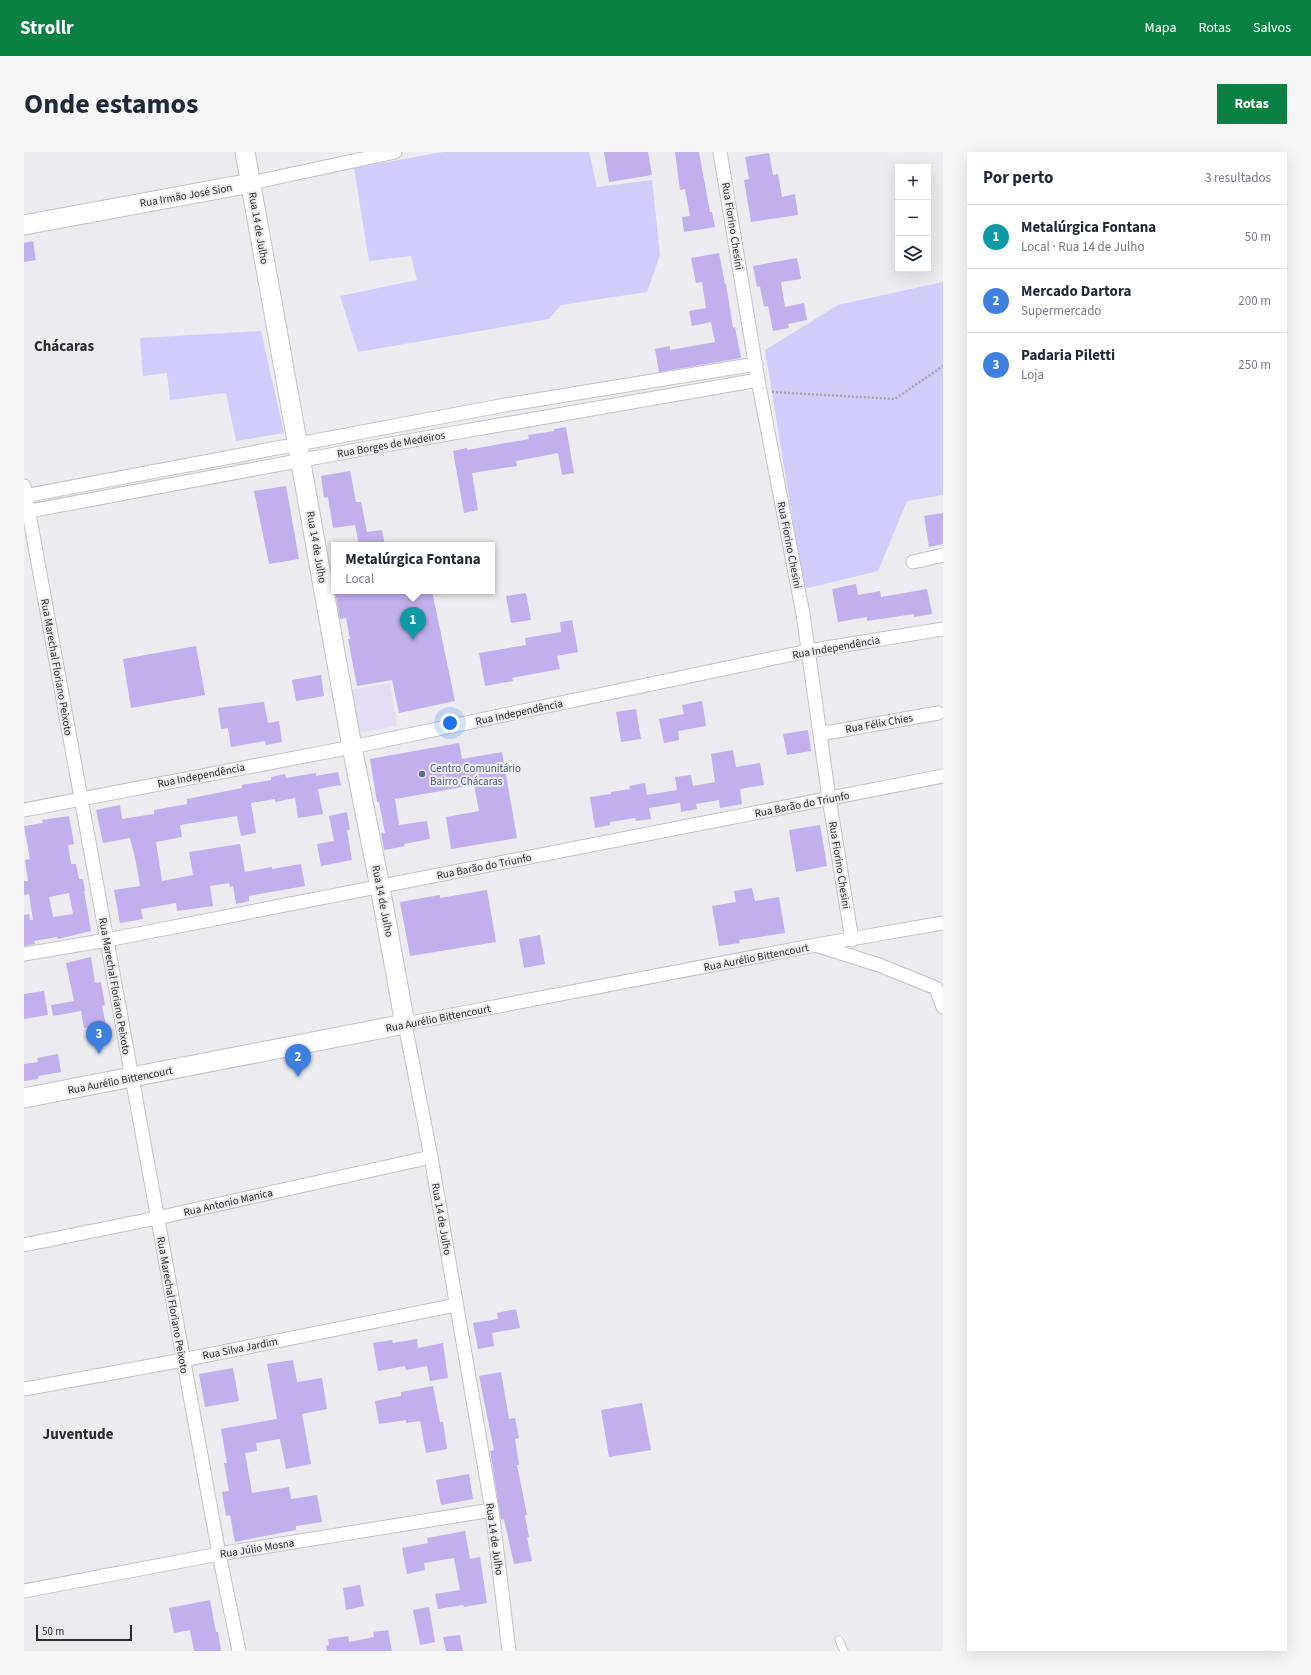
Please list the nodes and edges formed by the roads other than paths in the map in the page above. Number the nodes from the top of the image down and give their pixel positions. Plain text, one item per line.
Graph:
1 (245, 152) edge
2 (395, 152) edge
3 (720, 152) edge
4 (251, 183) junction
5 (24, 224) edge
6 (756, 364) junction
7 (760, 386) junction
8 (504, 406) junction
9 (508, 424) junction
10 (300, 452) junction
11 (25, 493) edge
12 (26, 511) edge
13 (943, 555) edge
14 (913, 562) dead end
15 (943, 628) edge
16 (808, 651) junction
17 (938, 713) dead end
18 (820, 734) junction
19 (352, 747) junction
20 (943, 776) edge
21 (81, 798) junction
22 (829, 798) junction
23 (24, 810) edge
24 (380, 887) junction
25 (943, 923) edge
26 (107, 940) junction
27 (852, 940) junction
28 (816, 945) junction
29 (24, 954) edge
30 (940, 987) edge
31 (943, 1007) edge
32 (405, 1024) junction
33 (132, 1077) junction
34 (24, 1098) edge
35 (431, 1157) junction
36 (157, 1218) junction
37 (24, 1245) edge
38 (456, 1304) junction
39 (183, 1360) junction
40 (24, 1389) edge
41 (492, 1510) junction
42 (218, 1554) junction
43 (24, 1592) edge
44 (839, 1640) dead end
45 (239, 1651) edge
46 (509, 1651) edge
47 (844, 1651) edge

1 - 4 street, Rua 14 de Julho
2 - 4 street, Rua Irmão José Sion
3 - 6 street, Rua Fiorino Chesini
4 - 5 street, Rua Irmão José Sion
4 - 10 street, Rua 14 de Julho
6 - 7 street, Rua Fiorino Chesini
6 - 8 street, Rua Borges de Medeiros
7 - 9 street, Rua Borges de Medeiros
7 - 16 street, Rua Fiorino Chesini
8 - 9 street
8 - 10 street, Rua Borges de Medeiros
9 - 10 street, Rua Borges de Medeiros
10 - 11 street, Rua Borges de Medeiros
10 - 12 street, Rua Borges de Medeiros
10 - 19 street, Rua 14 de Julho
11 - 12 street, Rua Marechal Floriano Peixoto
12 - 21 street, Rua Marechal Floriano Peixoto
13 - 14 street
15 - 16 street, Rua Independência
16 - 18 street, Rua Fiorino Chesini
16 - 19 street, Rua Independência
17 - 18 street, Rua Félix Chies
18 - 22 street, Rua Fiorino Chesini
19 - 21 street, Rua Independência
19 - 24 street, Rua 14 de Julho
20 - 22 street, Rua Barão do Triunfo
21 - 23 street, Rua Independência
21 - 26 street, Rua Marechal Floriano Peixoto
22 - 24 street, Rua Barão do Triunfo
22 - 27 street, Rua Fiorino Chesini
24 - 26 street, Rua Barão do Triunfo
24 - 32 street, Rua 14 de Julho
25 - 27 street, Rua Aurélio Bittencourt
26 - 29 street, Rua Barão do Triunfo
26 - 33 street, Rua Marechal Floriano Peixoto
27 - 28 street, Rua Aurélio Bittencourt
28 - 30 street
28 - 32 street, Rua Aurélio Bittencourt
30 - 31 street
32 - 33 street, Rua Aurélio Bittencourt
32 - 35 street, Rua 14 de Julho
33 - 34 street, Rua Aurélio Bittencourt
33 - 36 street, Rua Marechal Floriano Peixoto
35 - 36 street, Rua Antonio Manica
35 - 38 street, Rua 14 de Julho
36 - 37 street, Rua Antonio Manica
36 - 39 street, Rua Marechal Floriano Peixoto
38 - 39 street, Rua Silva Jardim
38 - 41 street, Rua 14 de Julho
39 - 40 street, Rua Silva Jardim
39 - 42 street, Rua Marechal Floriano Peixoto
41 - 42 street, Rua Júlio Mosna
41 - 46 street, Rua 14 de Julho
42 - 43 street, Rua Júlio Mosna
42 - 45 street, Rua Marechal Floriano Peixoto
44 - 47 lane

